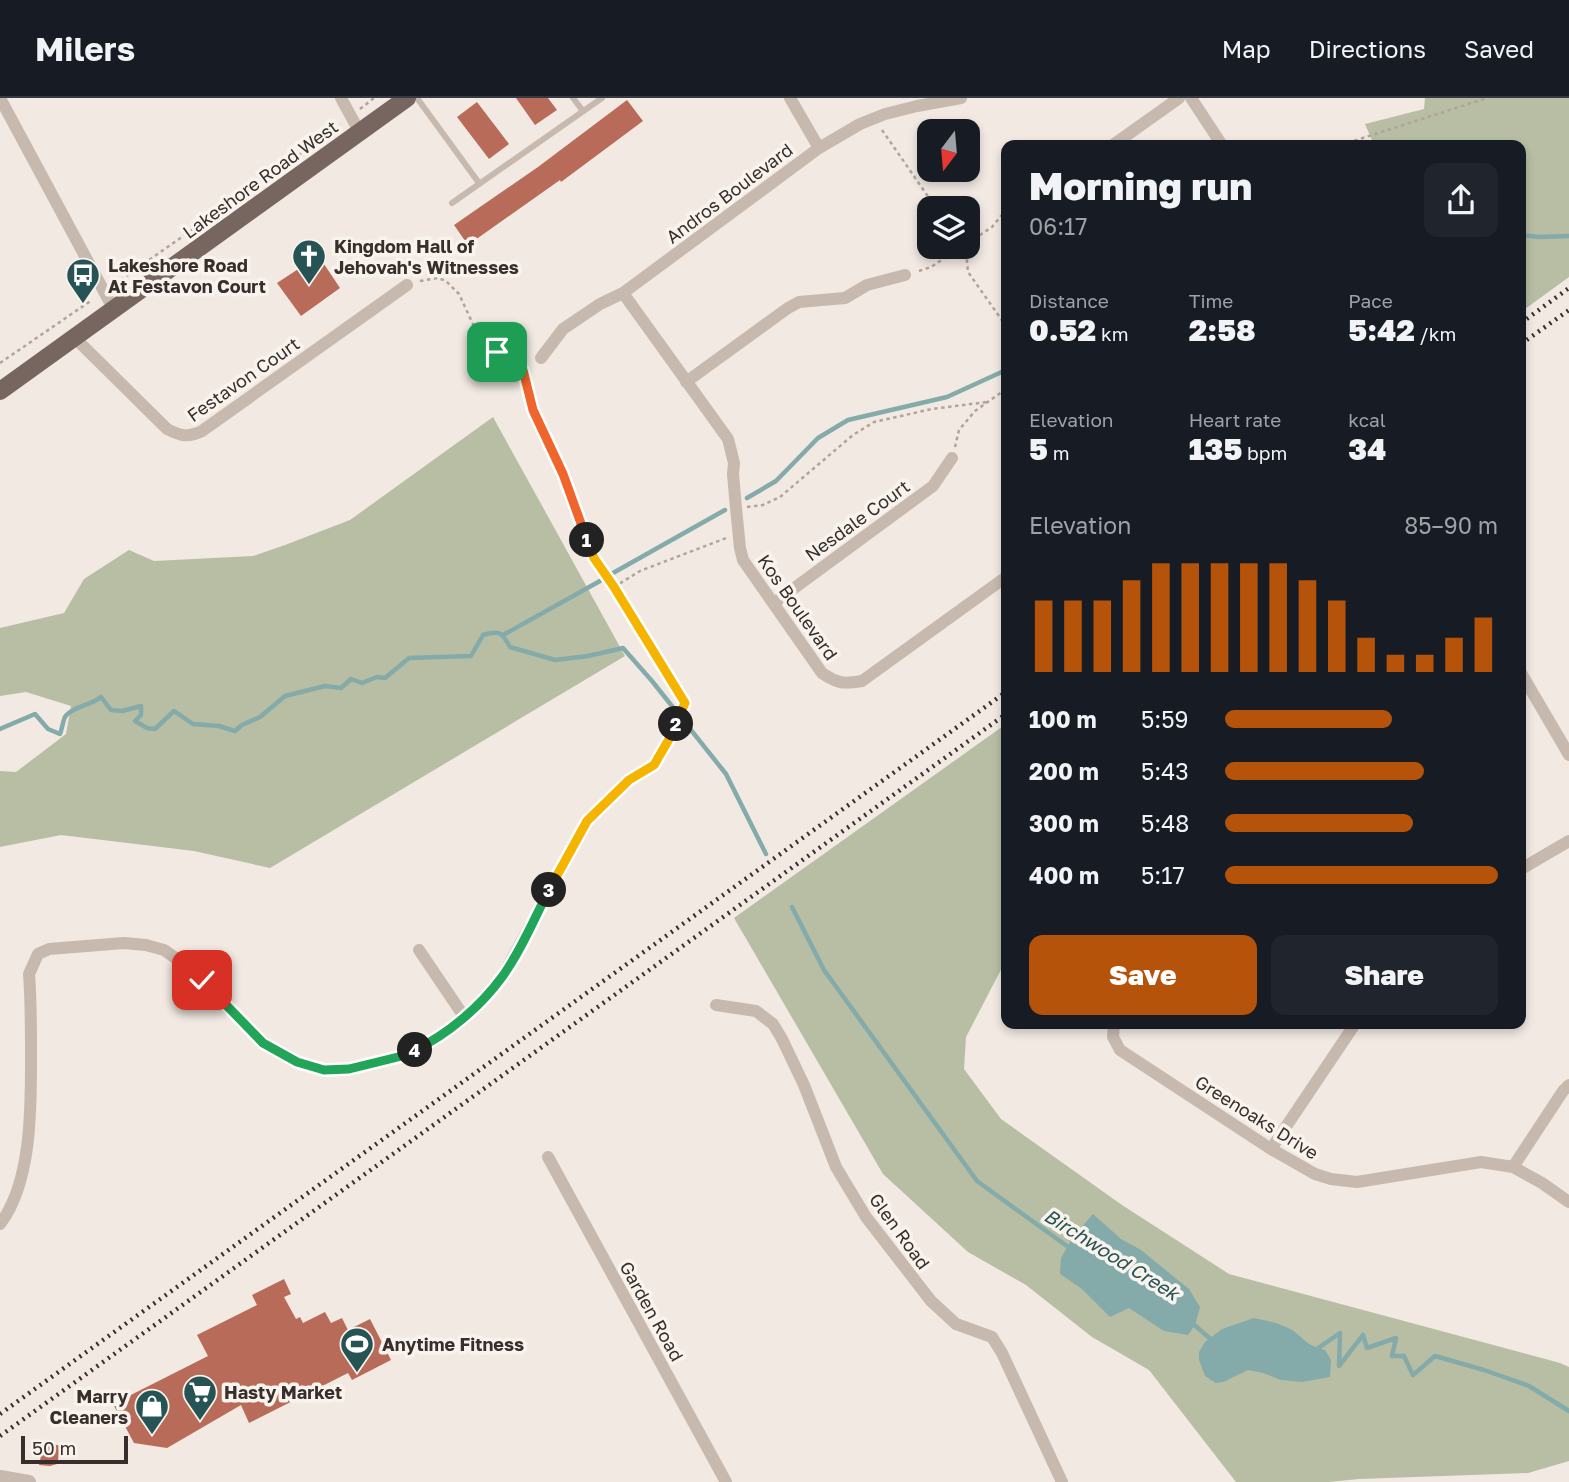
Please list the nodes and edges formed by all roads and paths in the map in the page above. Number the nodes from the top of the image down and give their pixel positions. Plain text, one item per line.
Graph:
1 (0, 98) edge
2 (341, 98) edge
3 (374, 98) edge
4 (407, 98) edge
5 (417, 98) edge
6 (573, 98) edge
7 (602, 98) edge
8 (790, 98) edge
9 (961, 98) edge
10 (1179, 98) edge
11 (1191, 98) edge
12 (1487, 98) edge
13 (369, 101) dead end
14 (583, 111) junction
15 (874, 119) junction
16 (337, 126) dead end
17 (360, 133) junction
18 (328, 134) dead end
19 (1120, 140) edge
20 (1219, 140) edge
21 (1357, 140) edge
22 (317, 142) dead end
23 (819, 148) junction
24 (479, 183) junction
25 (928, 196) edge
26 (452, 203) dead end
27 (1001, 216) edge
28 (980, 236) edge
29 (943, 259) edge
30 (967, 259) edge
31 (905, 275) joint
32 (118, 282) dead end
33 (407, 285) joint
34 (623, 293) junction
35 (92, 300) dead end
36 (114, 310) junction
37 (1001, 319) edge
38 (75, 338) junction
39 (541, 358) dead end
40 (0, 363) edge
41 (686, 382) junction
42 (0, 391) edge
43 (1001, 392) edge
44 (987, 402) junction
45 (953, 458) joint
46 (736, 508) junction
47 (739, 533) junction
48 (1001, 581) edge
49 (614, 587) junction
50 (774, 603) junction
51 (1526, 682) edge
52 (1569, 755) edge
53 (654, 765) joint
54 (1569, 841) edge
55 (1526, 866) edge
56 (419, 950) dead end
57 (716, 1005) dead end
58 (465, 1018) junction
59 (1114, 1029) edge
60 (1352, 1029) edge
61 (1569, 1085) edge
62 (1271, 1149) junction
63 (548, 1157) dead end
64 (1513, 1167) junction
65 (1569, 1202) edge
66 (0, 1224) edge
67 (7, 1479) edge
68 (29, 1482) edge
69 (726, 1482) edge
70 (1062, 1482) edge

1 - 36 street
2 - 17 street
3 - 13 path
4 - 17 main road, Lakeshore Road West
5 - 24 lane
6 - 14 lane
7 - 14 lane
8 - 23 street
9 - 15 street, Andros Boulevard
10 - 19 street
11 - 20 street
12 - 21 path
14 - 24 lane
15 - 23 street, Andros Boulevard
15 - 25 path
16 - 18 path
17 - 36 main road, Lakeshore Road West
22 - 32 path
23 - 34 street, Andros Boulevard
24 - 26 lane
27 - 28 path
29 - 31 path
30 - 37 path
31 - 41 street
33 - 38 street, Festavon Court
33 - 49 path
34 - 39 street, Andros Boulevard
34 - 41 street, Kos Boulevard
35 - 40 path
36 - 38 main road, Lakeshore Road West
38 - 42 main road, Lakeshore Road West
41 - 46 street, Kos Boulevard
43 - 44 path
44 - 45 path
44 - 46 path
45 - 50 street, Nesdale Court
46 - 47 street, Kos Boulevard
47 - 49 path
47 - 50 street, Kos Boulevard
48 - 50 street, Kos Boulevard
49 - 53 path
51 - 52 street
53 - 58 street
54 - 55 street
56 - 58 street
57 - 70 street, Glen Road
58 - 66 street
59 - 62 street, Greenoaks Drive
60 - 62 street
61 - 64 street
62 - 64 street, Greenoaks Drive
63 - 69 street, Garden Road
64 - 65 street, Greenoaks Drive
67 - 68 street

